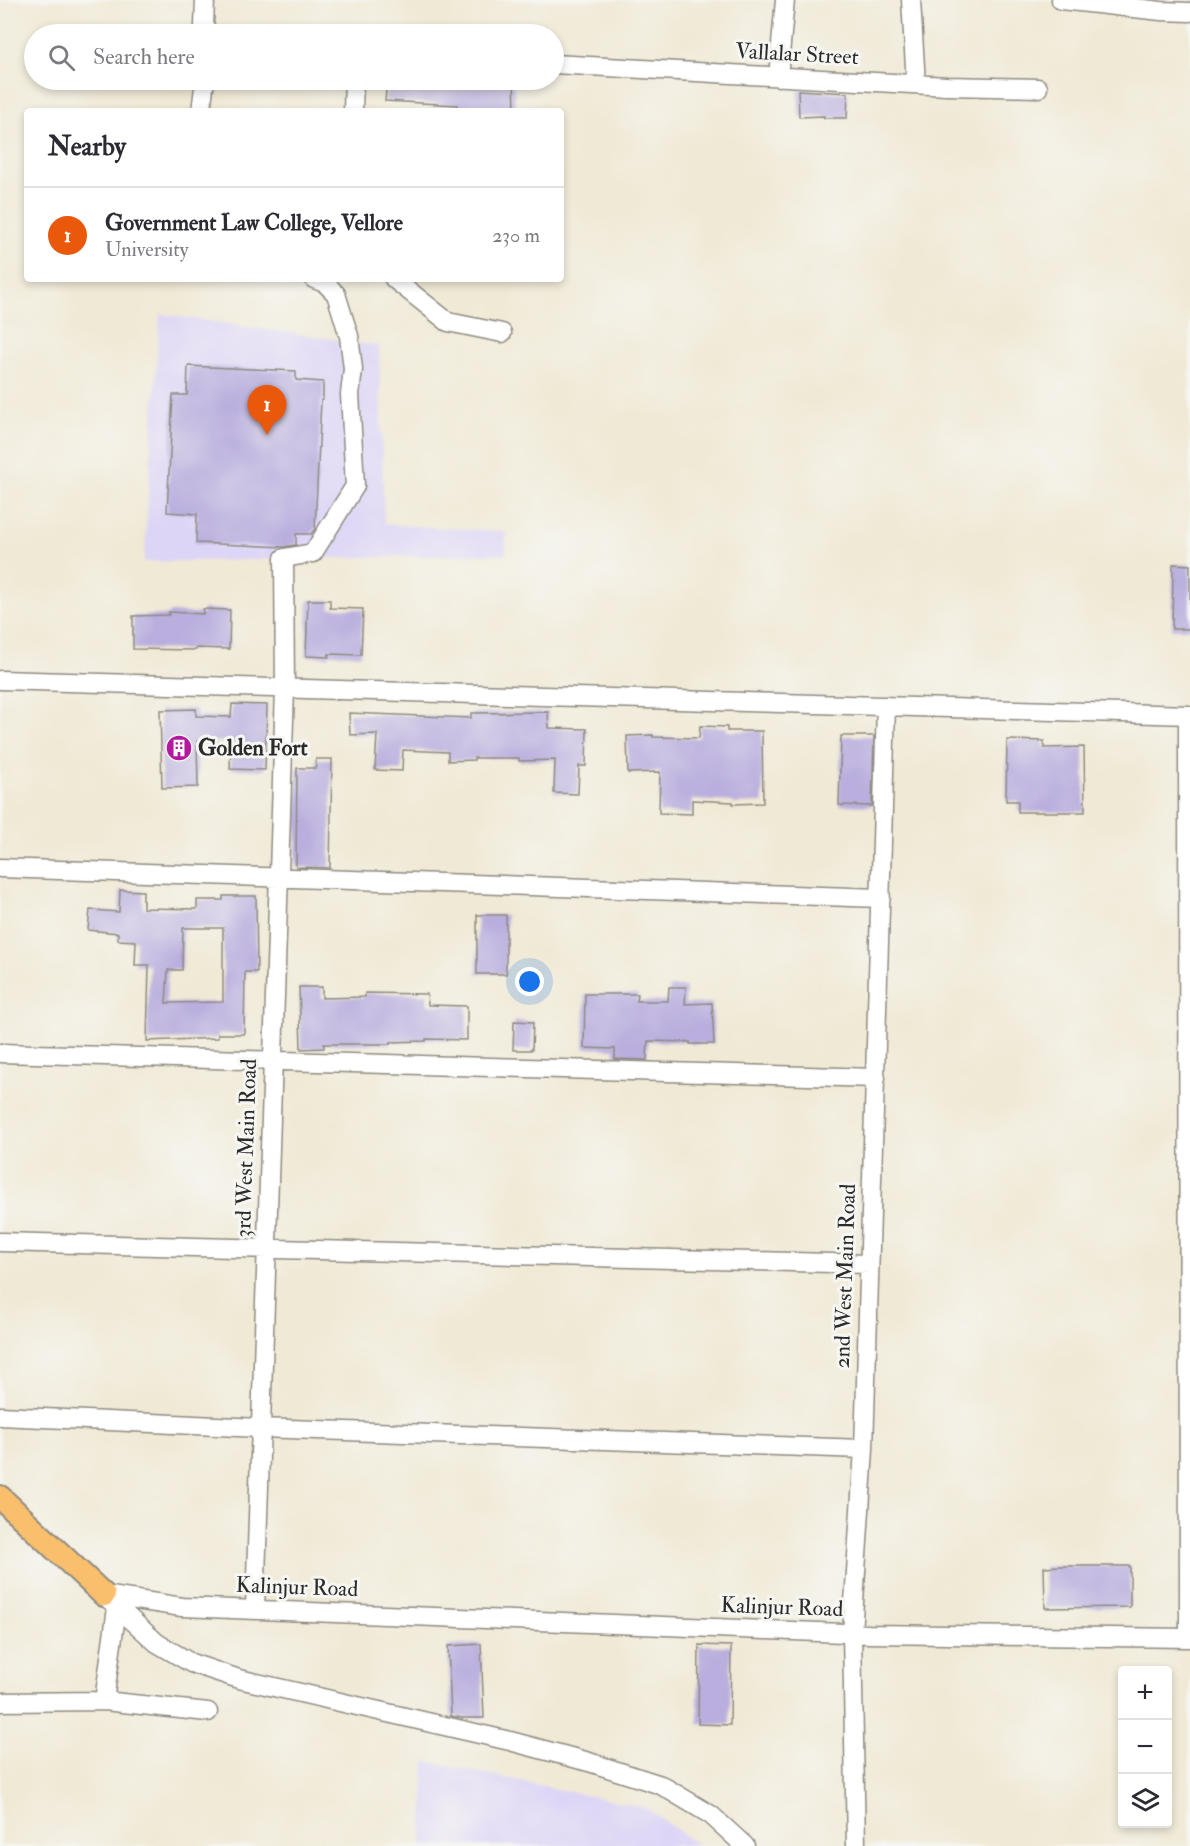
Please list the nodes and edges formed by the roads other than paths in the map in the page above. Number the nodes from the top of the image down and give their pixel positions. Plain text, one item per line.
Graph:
1 (206, 0) edge
2 (785, 0) edge
3 (910, 0) edge
4 (1061, 0) edge
5 (1085, 1) edge
6 (1190, 12) edge
7 (204, 24) edge
8 (564, 65) edge
9 (778, 77) junction
10 (916, 84) junction
11 (1038, 88) dead end
12 (204, 90) edge
13 (354, 90) edge
14 (201, 108) edge
15 (353, 108) edge
16 (398, 282) edge
17 (339, 286) edge
18 (502, 333) dead end
19 (0, 680) edge
20 (285, 689) junction
21 (886, 706) junction
22 (1189, 715) edge
23 (0, 868) edge
24 (279, 877) junction
25 (881, 898) junction
26 (0, 1053) edge
27 (273, 1061) junction
28 (876, 1078) junction
29 (0, 1242) edge
30 (266, 1248) junction
31 (869, 1264) junction
32 (0, 1416) edge
33 (260, 1428) junction
34 (864, 1449) junction
35 (0, 1497) edge
36 (110, 1602) junction
37 (255, 1609) junction
38 (852, 1634) junction
39 (1190, 1638) edge
40 (104, 1701) junction
41 (0, 1702) edge
42 (207, 1712) dead end
43 (746, 1846) edge
44 (856, 1846) edge

1 - 7 street
2 - 9 street
3 - 10 street
4 - 5 street
5 - 6 street
8 - 9 street, Vallalar Street
9 - 10 street, Vallalar Street
10 - 11 street, Vallalar Street
12 - 14 street
13 - 15 street
16 - 18 street
17 - 20 street, 3rd West Main Road
19 - 20 street
20 - 21 street
20 - 24 street, 3rd West Main Road
21 - 22 street
21 - 25 street, 2nd West Main Road
22 - 39 street
23 - 24 street
24 - 25 street
24 - 27 street, 3rd West Main Road
25 - 28 street, 2nd West Main Road
26 - 27 street
27 - 28 street
27 - 30 street, 3rd West Main Road
28 - 31 street, 2nd West Main Road
29 - 30 street
30 - 31 street
30 - 33 street, 3rd West Main Road
31 - 34 street, 2nd West Main Road
32 - 33 street
33 - 34 street
33 - 37 street, 3rd West Main Road
34 - 38 street, 2nd West Main Road
35 - 36 main road
36 - 37 street, Kalinjur Road
36 - 40 street
36 - 43 street
37 - 38 street, Kalinjur Road
38 - 39 street, Kalinjur Road
38 - 44 street, 2nd West Main Road
40 - 41 street
40 - 42 street

